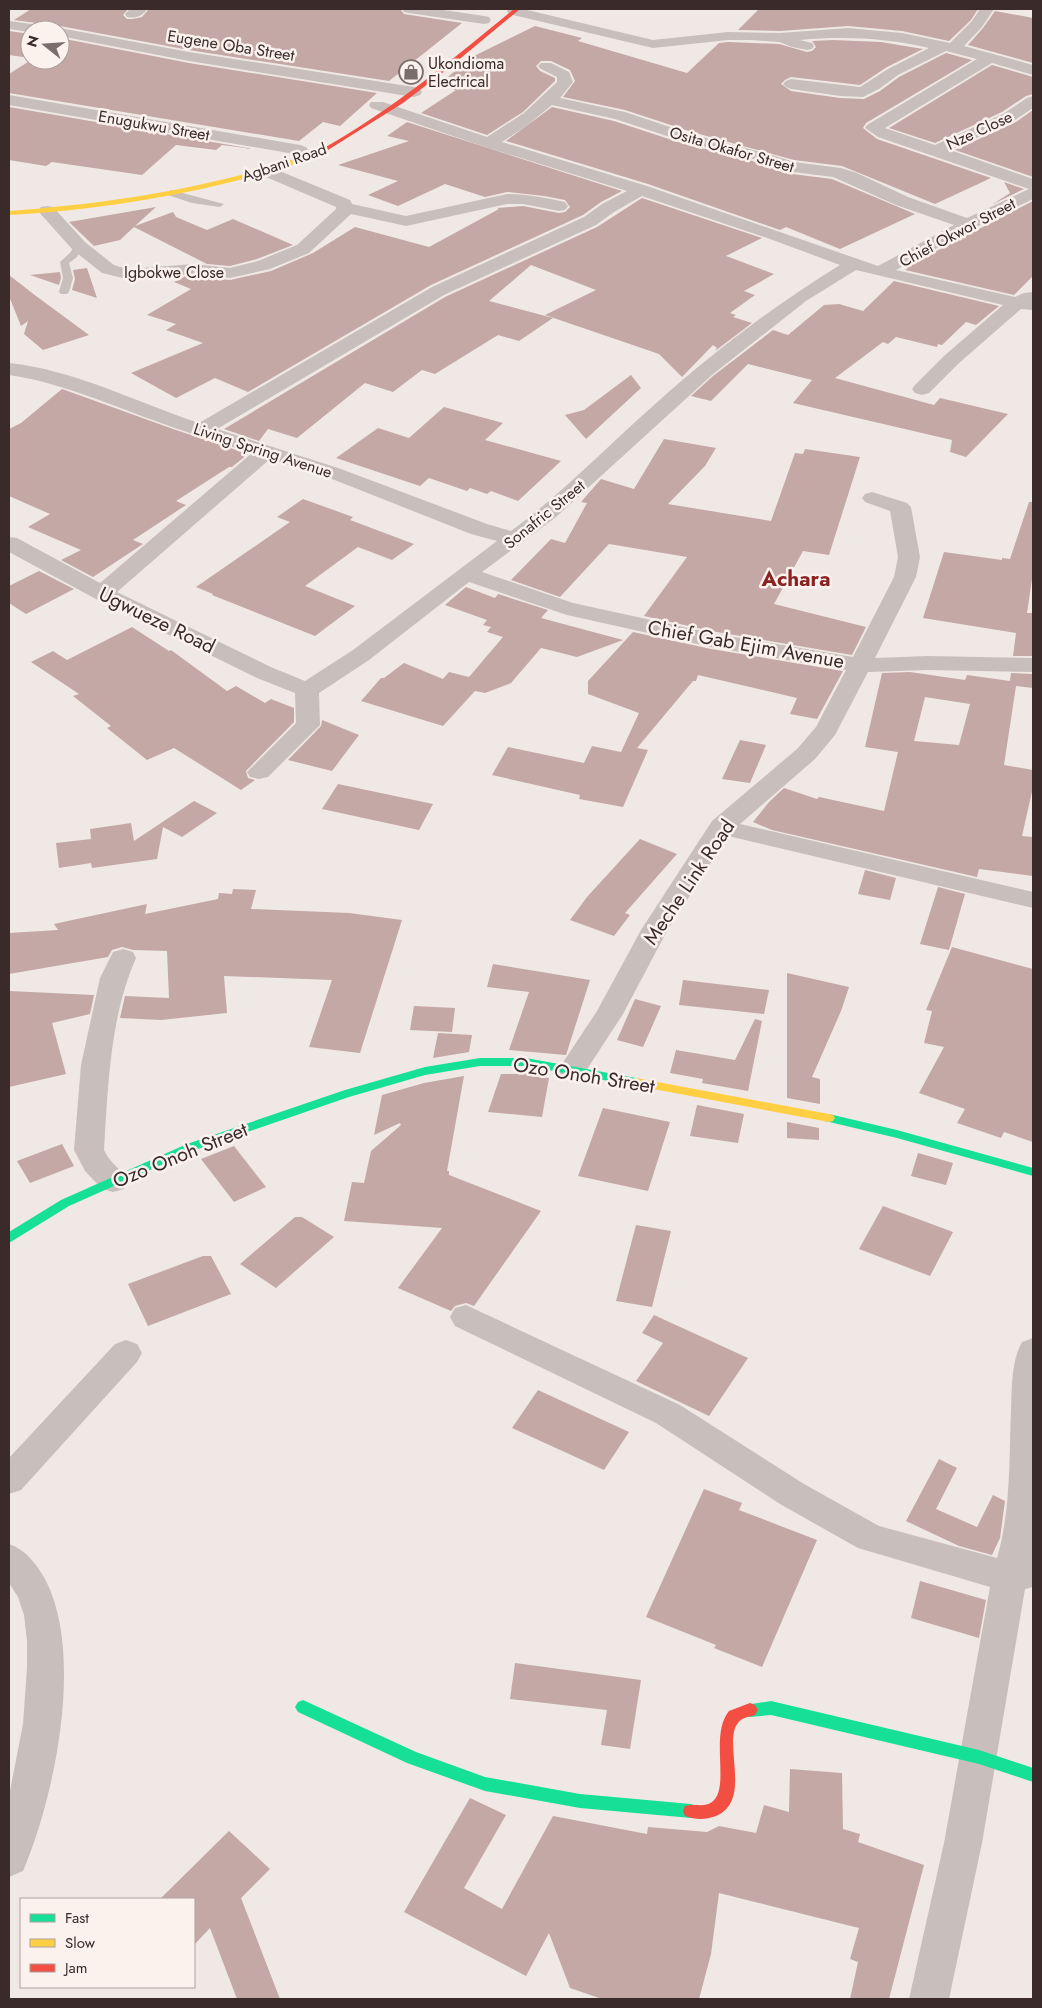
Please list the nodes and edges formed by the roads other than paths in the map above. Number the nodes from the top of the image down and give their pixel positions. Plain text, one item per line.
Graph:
1 (409, 9) edge
2 (987, 9) edge
3 (515, 10) edge
4 (22, 12) dead end
5 (487, 17) joint
6 (9, 20) edge
7 (469, 32) dead end
8 (70, 33) edge
9 (782, 38) junction
10 (807, 46) dead end
11 (948, 48) junction
12 (1033, 54) edge
13 (990, 58) junction
14 (546, 66) dead end
15 (1026, 68) edge
16 (791, 84) dead end
17 (412, 86) junction
18 (398, 89) junction
19 (9, 100) edge
20 (549, 100) junction
21 (1033, 101) edge
22 (384, 107) junction
23 (1009, 117) junction
24 (1026, 121) dead end
25 (488, 142) junction
26 (300, 150) junction
27 (936, 150) junction
28 (265, 170) junction
29 (1033, 185) edge
30 (641, 190) junction
31 (171, 193) junction
32 (1033, 193) edge
33 (220, 204) dead end
34 (9, 205) edge
35 (559, 206) dead end
36 (345, 207) junction
37 (47, 211) junction
38 (9, 212) edge
39 (968, 224) junction
40 (79, 246) junction
41 (854, 264) junction
42 (880, 272) junction
43 (64, 292) dead end
44 (1028, 301) edge
45 (9, 369) edge
46 (922, 389) dead end
47 (202, 429) junction
48 (266, 452) junction
49 (872, 498) dead end
50 (515, 539) junction
51 (9, 543) edge
52 (466, 574) junction
53 (102, 593) junction
54 (860, 664) junction
55 (1033, 665) edge
56 (307, 690) junction
57 (259, 772) dead end
58 (721, 826) junction
59 (1033, 900) edge
60 (123, 958) dead end
61 (572, 1070) junction
62 (1033, 1172) edge
63 (113, 1182) junction
64 (9, 1238) edge
65 (466, 1317) dead end
66 (1033, 1352) edge
67 (126, 1353) dead end
68 (9, 1480) edge
69 (9, 1560) edge
70 (1021, 1575) edge
71 (303, 1707) dead end
72 (979, 1757) junction
73 (1033, 1775) edge
74 (9, 1858) edge
75 (929, 1999) edge

1 - 5 street
2 - 11 street
3 - 9 street
3 - 17 main road, Agbani Road
4 - 6 street
5 - 7 main road
8 - 18 street, Eugene Oba Street
9 - 10 street
9 - 11 street
11 - 13 street
11 - 16 street
12 - 15 street
13 - 15 street
13 - 27 street
14 - 20 street
17 - 18 street, Eugene Oba Street
17 - 22 main road, Agbani Road
18 - 22 main road, Agbani Road
19 - 26 street, Enugukwu Street
20 - 25 street
20 - 39 street, Osita Okafor Street
21 - 23 street, Nze Close
22 - 25 street
22 - 26 main road, Agbani Road
22 - 28 main road, Agbani Road
23 - 24 street
23 - 27 street, Nze Close
25 - 30 street
26 - 34 main road, Agbani Road
27 - 29 street, Nze Close
28 - 31 main road, Agbani Road
28 - 36 street
30 - 41 street
30 - 47 street
31 - 33 lane
31 - 37 main road, Agbani Road
32 - 39 street, Chief Okwor Street
35 - 36 street
36 - 40 street, Igbokwe Close
37 - 38 main road, Agbani Road
37 - 40 street, Igbokwe Close
39 - 42 street, Chief Okwor Street
40 - 43 lane
41 - 42 street
41 - 50 street, Sonafric Street
42 - 44 street
44 - 46 street
45 - 47 street, Living Spring Avenue
47 - 48 street, Living Spring Avenue
48 - 50 street, Living Spring Avenue
48 - 53 street
49 - 54 street, Meche Link Road
50 - 52 street, Sonafric Street
51 - 53 street, Ugwueze Road
52 - 54 street, Chief Gab Ejim Avenue
52 - 56 street, Sonafric Street
53 - 56 street, Ugwueze Road
54 - 55 street, Chief Gab Ejim Avenue
54 - 58 street, Meche Link Road
56 - 57 street
58 - 59 street
58 - 61 street, Meche Link Road
60 - 63 street
61 - 62 main road, Ozo Onoh Street
61 - 63 main road, Ozo Onoh Street
63 - 64 main road, Ozo Onoh Street
65 - 70 street
66 - 70 street
67 - 68 street
69 - 74 street
70 - 72 street
71 - 72 main road
72 - 73 main road
72 - 75 street

